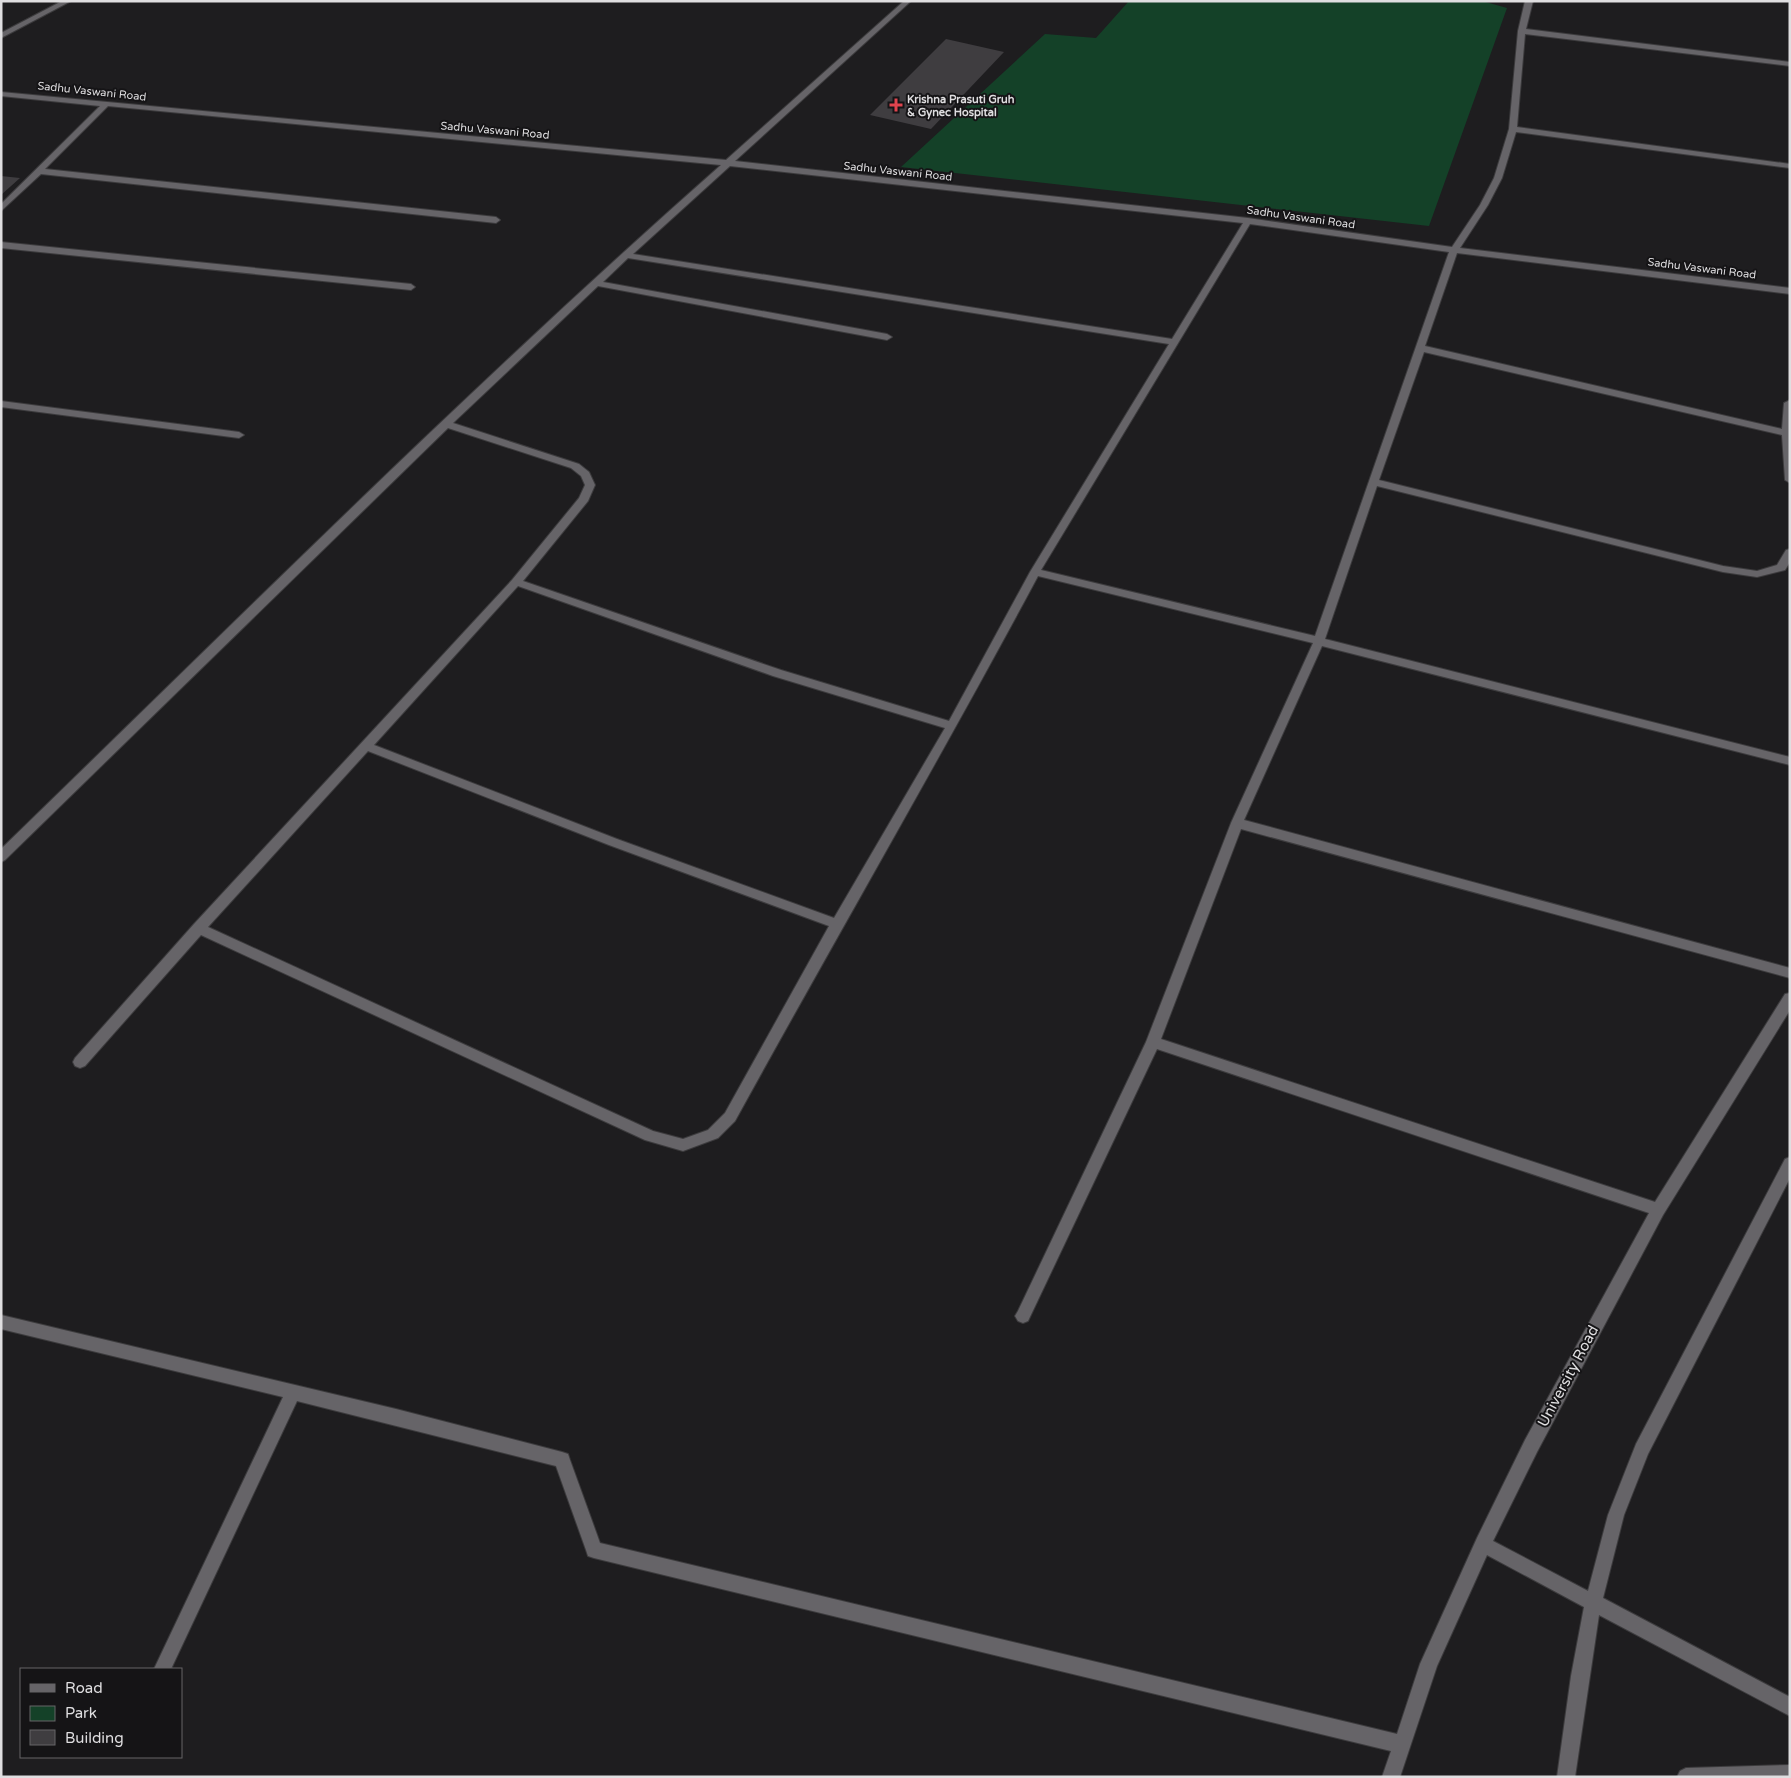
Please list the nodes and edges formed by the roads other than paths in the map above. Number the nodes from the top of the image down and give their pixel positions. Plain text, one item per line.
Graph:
1 (68, 1) edge
2 (908, 1) edge
3 (1529, 1) edge
4 (1522, 31) junction
5 (1, 36) edge
6 (1790, 64) edge
7 (1, 94) edge
8 (106, 104) junction
9 (1513, 129) junction
10 (729, 163) junction
11 (1790, 166) edge
12 (39, 171) junction
13 (1, 209) edge
14 (496, 220) dead end
15 (1248, 221) junction
16 (1, 245) edge
17 (1454, 250) junction
18 (625, 255) junction
19 (596, 283) junction
20 (411, 287) dead end
21 (1790, 290) edge
22 (887, 337) dead end
23 (1175, 342) junction
24 (1420, 348) junction
25 (1788, 403) dead end
26 (1, 404) edge
27 (446, 424) junction
28 (1787, 433) junction
29 (239, 435) dead end
30 (1790, 480) edge
31 (1373, 482) junction
32 (1790, 552) edge
33 (1036, 572) junction
34 (516, 582) junction
35 (1319, 640) junction
36 (952, 726) junction
37 (366, 746) junction
38 (1790, 761) edge
39 (1237, 823) junction
40 (1, 857) edge
41 (838, 924) junction
42 (199, 928) junction
43 (1790, 973) edge
44 (1790, 998) edge
45 (1153, 1042) junction
46 (80, 1062) dead end
47 (1790, 1163) edge
48 (1658, 1210) junction
49 (1023, 1316) dead end
50 (1, 1322) edge
51 (293, 1392) junction
52 (1483, 1544) junction
53 (1593, 1603) junction
54 (162, 1668) edge
55 (1790, 1707) edge
56 (1400, 1744) junction
57 (1790, 1774) edge
58 (1391, 1777) edge
59 (1566, 1777) edge
60 (1686, 1777) edge

1 - 5 street
2 - 10 street
3 - 4 street
4 - 6 street
4 - 9 street
7 - 8 street, Sadhu Vaswani Road
8 - 10 street, Sadhu Vaswani Road
8 - 12 street
9 - 11 street
9 - 17 street
10 - 15 street, Sadhu Vaswani Road
10 - 18 street
12 - 13 street
12 - 14 street
15 - 17 street, Sadhu Vaswani Road
15 - 23 street
16 - 20 street
17 - 21 street, Sadhu Vaswani Road
17 - 24 street
18 - 19 street
18 - 23 street
19 - 22 street
19 - 27 street
23 - 33 street
24 - 28 street
24 - 31 street
25 - 28 street
26 - 29 street
27 - 34 street
27 - 40 street
28 - 30 street
31 - 32 street
31 - 35 street
33 - 35 street
33 - 36 street
34 - 36 street
34 - 37 street
35 - 38 street
35 - 39 street
36 - 41 street
37 - 41 street
37 - 42 street
39 - 43 street
39 - 45 street
41 - 42 street
42 - 46 street
44 - 48 street, University Road
45 - 48 street
45 - 49 street
47 - 53 street
48 - 52 street, University Road
50 - 51 street
51 - 54 street
51 - 56 street
52 - 53 street
52 - 56 street, University Road
53 - 55 street
53 - 59 street
56 - 58 street, University Road
57 - 60 street

